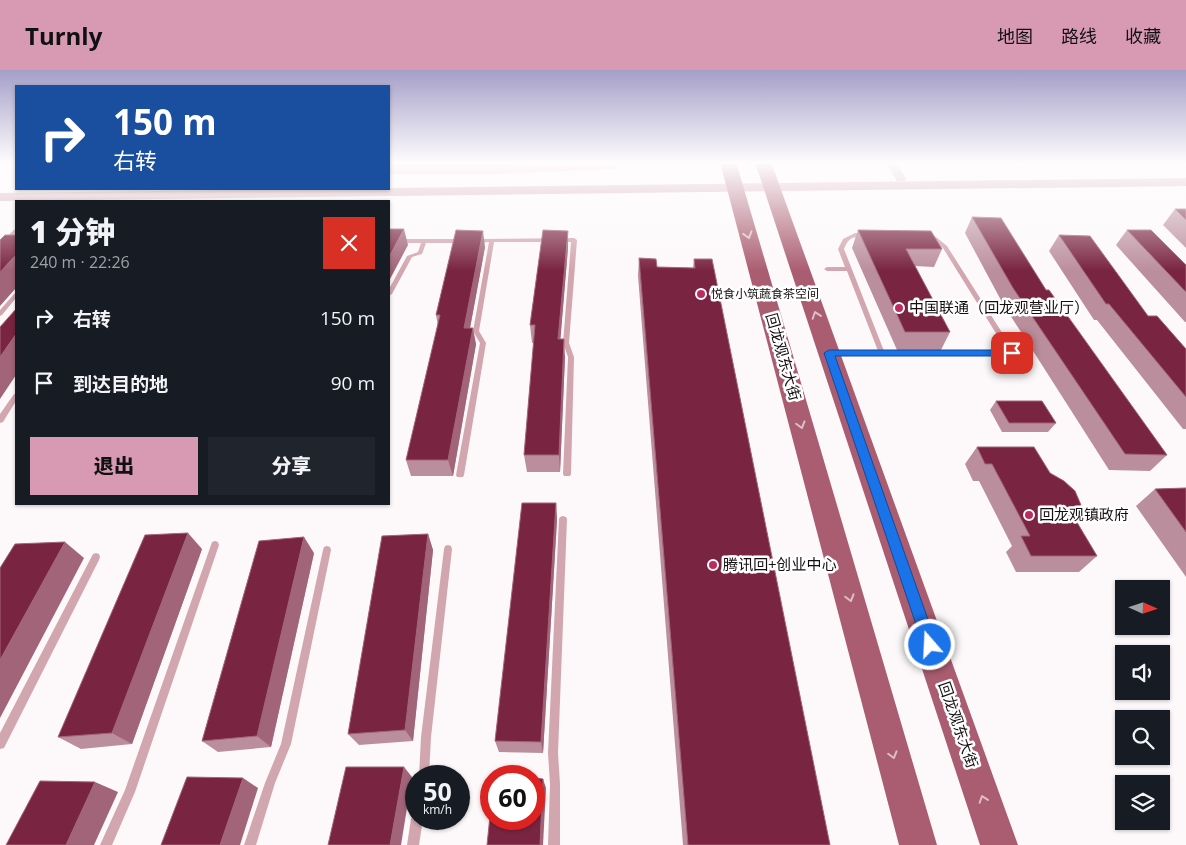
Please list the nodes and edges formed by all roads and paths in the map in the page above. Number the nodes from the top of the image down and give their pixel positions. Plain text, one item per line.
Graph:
1 (738, 198) edge
2 (775, 198) edge
3 (15, 231) edge
4 (874, 235) edge
5 (923, 235) edge
6 (390, 241) edge
7 (424, 241) junction
8 (492, 241) junction
9 (0, 246) edge
10 (8, 246) edge
11 (827, 269) dead end
12 (847, 269) junction
13 (390, 292) edge
14 (15, 297) edge
15 (0, 314) edge
16 (829, 353) junction
17 (882, 354) junction
18 (15, 398) edge
19 (0, 420) edge
20 (566, 474) dead end
21 (460, 475) dead end
22 (563, 519) dead end
23 (215, 546) dead end
24 (448, 549) dead end
25 (327, 550) dead end
26 (96, 557) dead end
27 (0, 744) edge
28 (425, 765) edge
29 (415, 830) edge
30 (106, 845) edge
31 (250, 845) edge
32 (412, 845) edge
33 (554, 845) edge
34 (918, 845) edge
35 (999, 845) edge

1 -> 34 main road, 回龙观东大街
16 -> 2 main road, 回龙观东大街
3 - 9 lane
4 - 12 lane
5 - 17 lane
6 - 7 lane
7 - 8 lane
7 - 13 lane
8 - 20 lane
8 - 21 lane
9 - 10 lane
11 - 12 lane
12 - 17 lane
14 - 15 lane
16 - 17 lane
35 -> 16 main road, 回龙观东大街
18 - 19 lane
22 - 33 lane
23 - 30 lane
24 - 28 lane
25 - 31 lane
26 - 27 lane
29 - 32 lane

